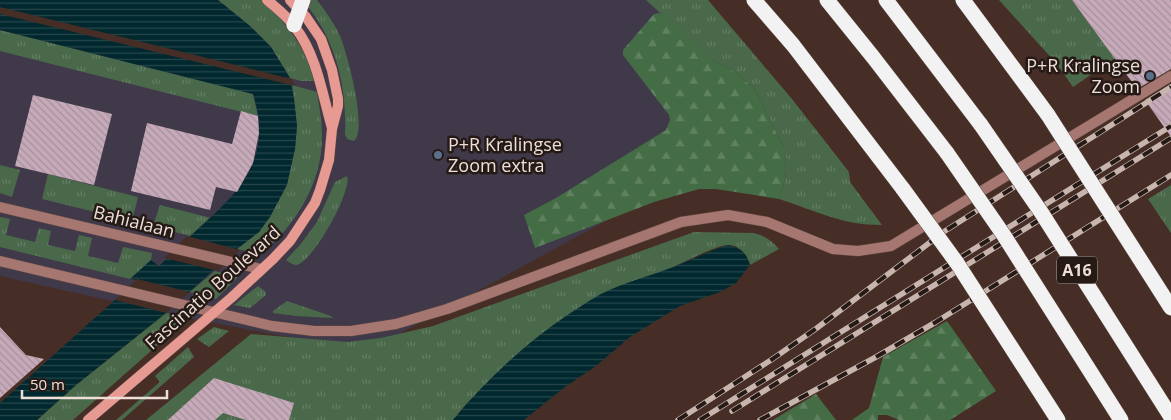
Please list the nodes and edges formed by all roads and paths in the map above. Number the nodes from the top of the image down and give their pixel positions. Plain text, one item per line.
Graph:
1 (267, 0) edge
2 (754, 0) edge
3 (827, 0) edge
4 (886, 0) edge
5 (963, 0) edge
6 (297, 3) edge
7 (294, 25) junction
8 (1171, 76) edge
9 (332, 129) junction
10 (0, 206) edge
11 (0, 261) edge
12 (261, 269) junction
13 (1171, 308) edge
14 (215, 312) junction
15 (1171, 417) edge
16 (88, 420) edge
17 (1058, 420) edge
18 (1121, 420) edge

1 - 7 street, Fascinatio Boulevard
2 - 17 highway, bridge
3 - 18 highway, A16, bridge
4 - 15 highway, A16, bridge
5 - 13 highway, bridge
6 - 7 highway
6 - 9 street, Fascinatio Boulevard
7 - 9 street, Fascinatio Boulevard
8 - 14 street
9 - 12 street, Fascinatio Boulevard
10 - 12 street, Bahialaan
11 - 14 street
12 - 14 street, Fascinatio Boulevard
14 - 16 street, Fascinatio Boulevard

